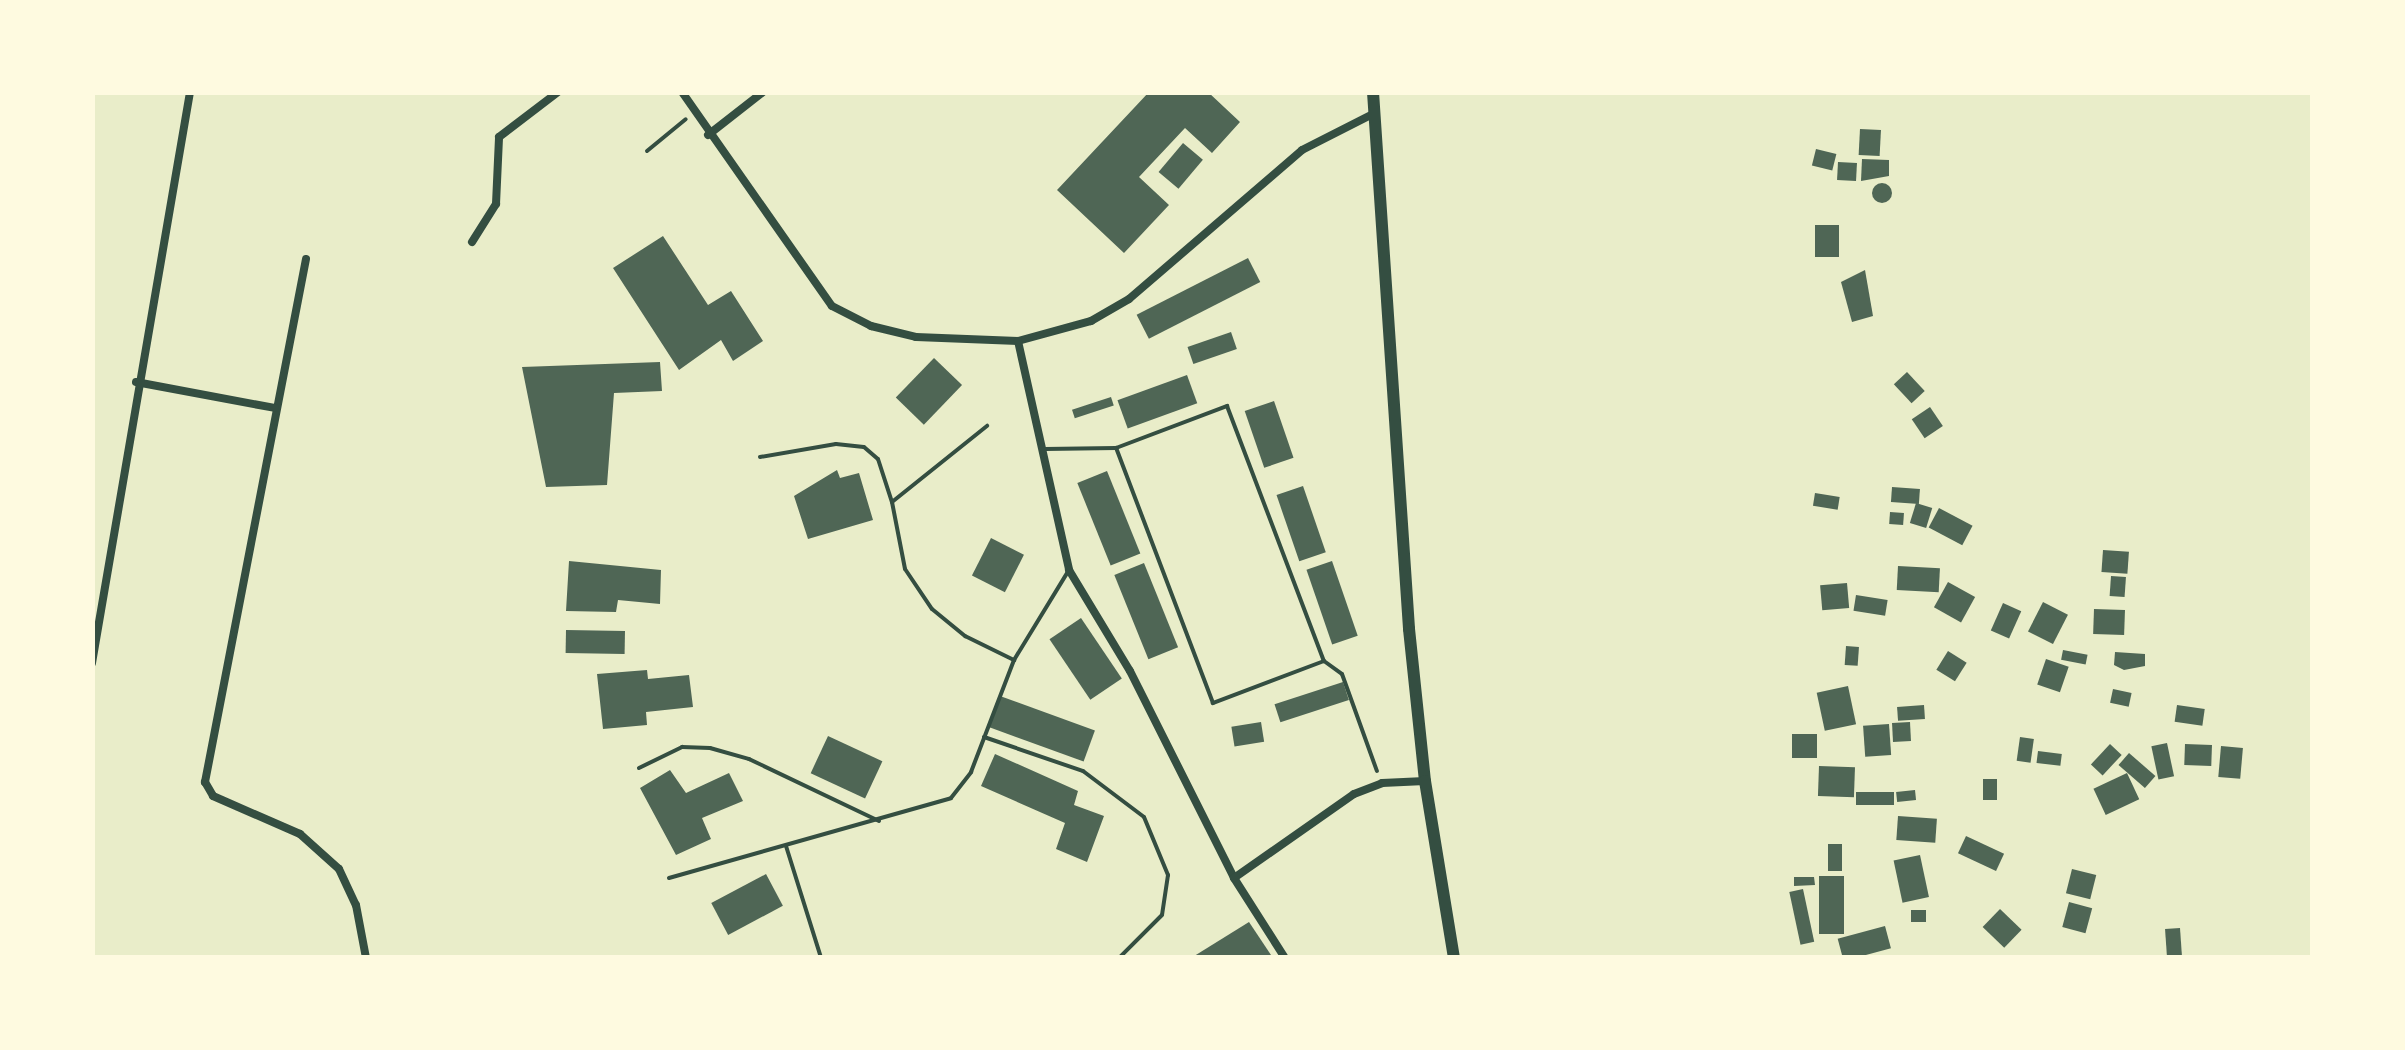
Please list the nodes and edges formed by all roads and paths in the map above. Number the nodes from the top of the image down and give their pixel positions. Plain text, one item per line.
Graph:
1 (190, 92) edge
2 (558, 92) edge
3 (682, 92) edge
4 (763, 92) edge
5 (1372, 92) edge
6 (694, 113) junction
7 (1373, 114) junction
8 (708, 135) junction
9 (647, 150) dead end
10 (472, 242) dead end
11 (306, 259) dead end
12 (1018, 341) junction
13 (136, 382) junction
14 (275, 408) junction
15 (987, 426) dead end
16 (1116, 448) junction
17 (1042, 449) junction
18 (760, 458) dead end
19 (892, 502) junction
20 (1069, 570) junction
21 (1014, 660) junction
22 (1324, 661) junction
23 (92, 663) edge
24 (984, 736) junction
25 (639, 768) dead end
26 (1425, 781) junction
27 (1382, 784) junction
28 (879, 822) junction
29 (786, 846) junction
30 (669, 878) dead end
31 (1234, 878) junction
32 (366, 958) edge
33 (821, 958) edge
34 (1119, 958) edge
35 (1285, 958) edge
36 (1454, 958) edge

1 - 13 street
2 - 10 street
3 - 6 street
4 - 8 street
5 - 7 main road
6 - 8 street
6 - 9 path
7 - 12 street
7 - 26 main road
8 - 12 street
11 - 14 street
12 - 17 street
13 - 14 street
13 - 23 street
14 - 32 street
15 - 19 lane
16 - 17 lane
16 - 22 path
16 - 22 path
17 - 20 street
18 - 19 lane
19 - 21 lane
20 - 21 lane
20 - 31 street
21 - 24 lane
22 - 27 path
24 - 28 lane
24 - 34 lane
25 - 28 lane
26 - 27 street
26 - 36 main road
27 - 31 street
28 - 29 lane
29 - 30 lane
29 - 33 lane
31 - 35 street

